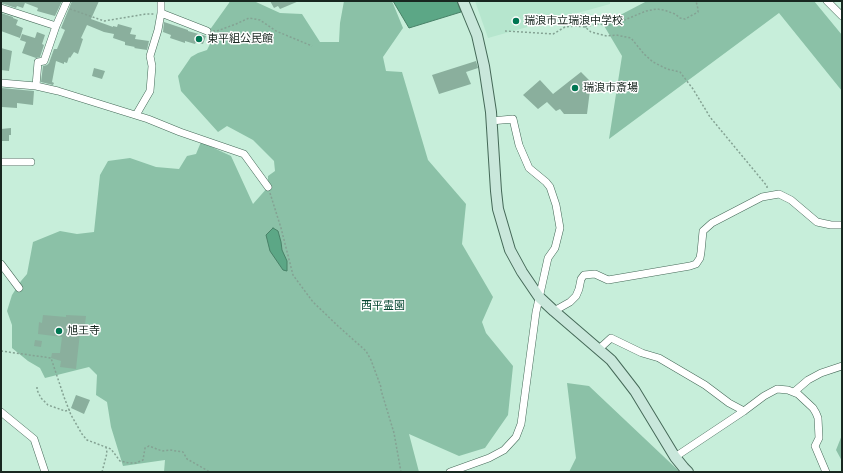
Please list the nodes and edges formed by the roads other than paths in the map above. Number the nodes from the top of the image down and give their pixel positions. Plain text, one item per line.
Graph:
1 (161, 1) edge
2 (463, 1) edge
3 (827, 1) edge
4 (66, 4) edge
5 (1, 8) edge
6 (161, 13) junction
7 (842, 16) edge
8 (56, 26) junction
9 (207, 31) road end
10 (1, 82) edge
11 (36, 86) junction
12 (136, 115) junction
13 (491, 121) junction
14 (1, 162) edge
15 (31, 162) dead end
16 (268, 187) road end
17 (842, 225) edge
18 (1, 264) edge
19 (19, 288) dead end
20 (539, 297) junction
21 (554, 311) junction
22 (599, 350) junction
23 (842, 366) edge
24 (794, 392) junction
25 (744, 411) junction
26 (1, 412) edge
27 (675, 457) junction
28 (45, 472) edge
29 (450, 472) edge
30 (688, 472) edge
31 (826, 472) edge

1 - 6 street
2 - 13 street
3 - 7 street
4 - 8 street
5 - 8 street
6 - 9 street
6 - 12 street
8 - 11 street
10 - 11 street
11 - 12 street
12 - 16 street
13 - 20 street
13 - 20 street
14 - 15 street
17 - 21 street
18 - 19 street
20 - 21 street
20 - 29 street
21 - 22 street
22 - 25 street
22 - 27 street
23 - 24 street
24 - 25 street
24 - 31 street
25 - 27 street
26 - 28 street
27 - 30 street

